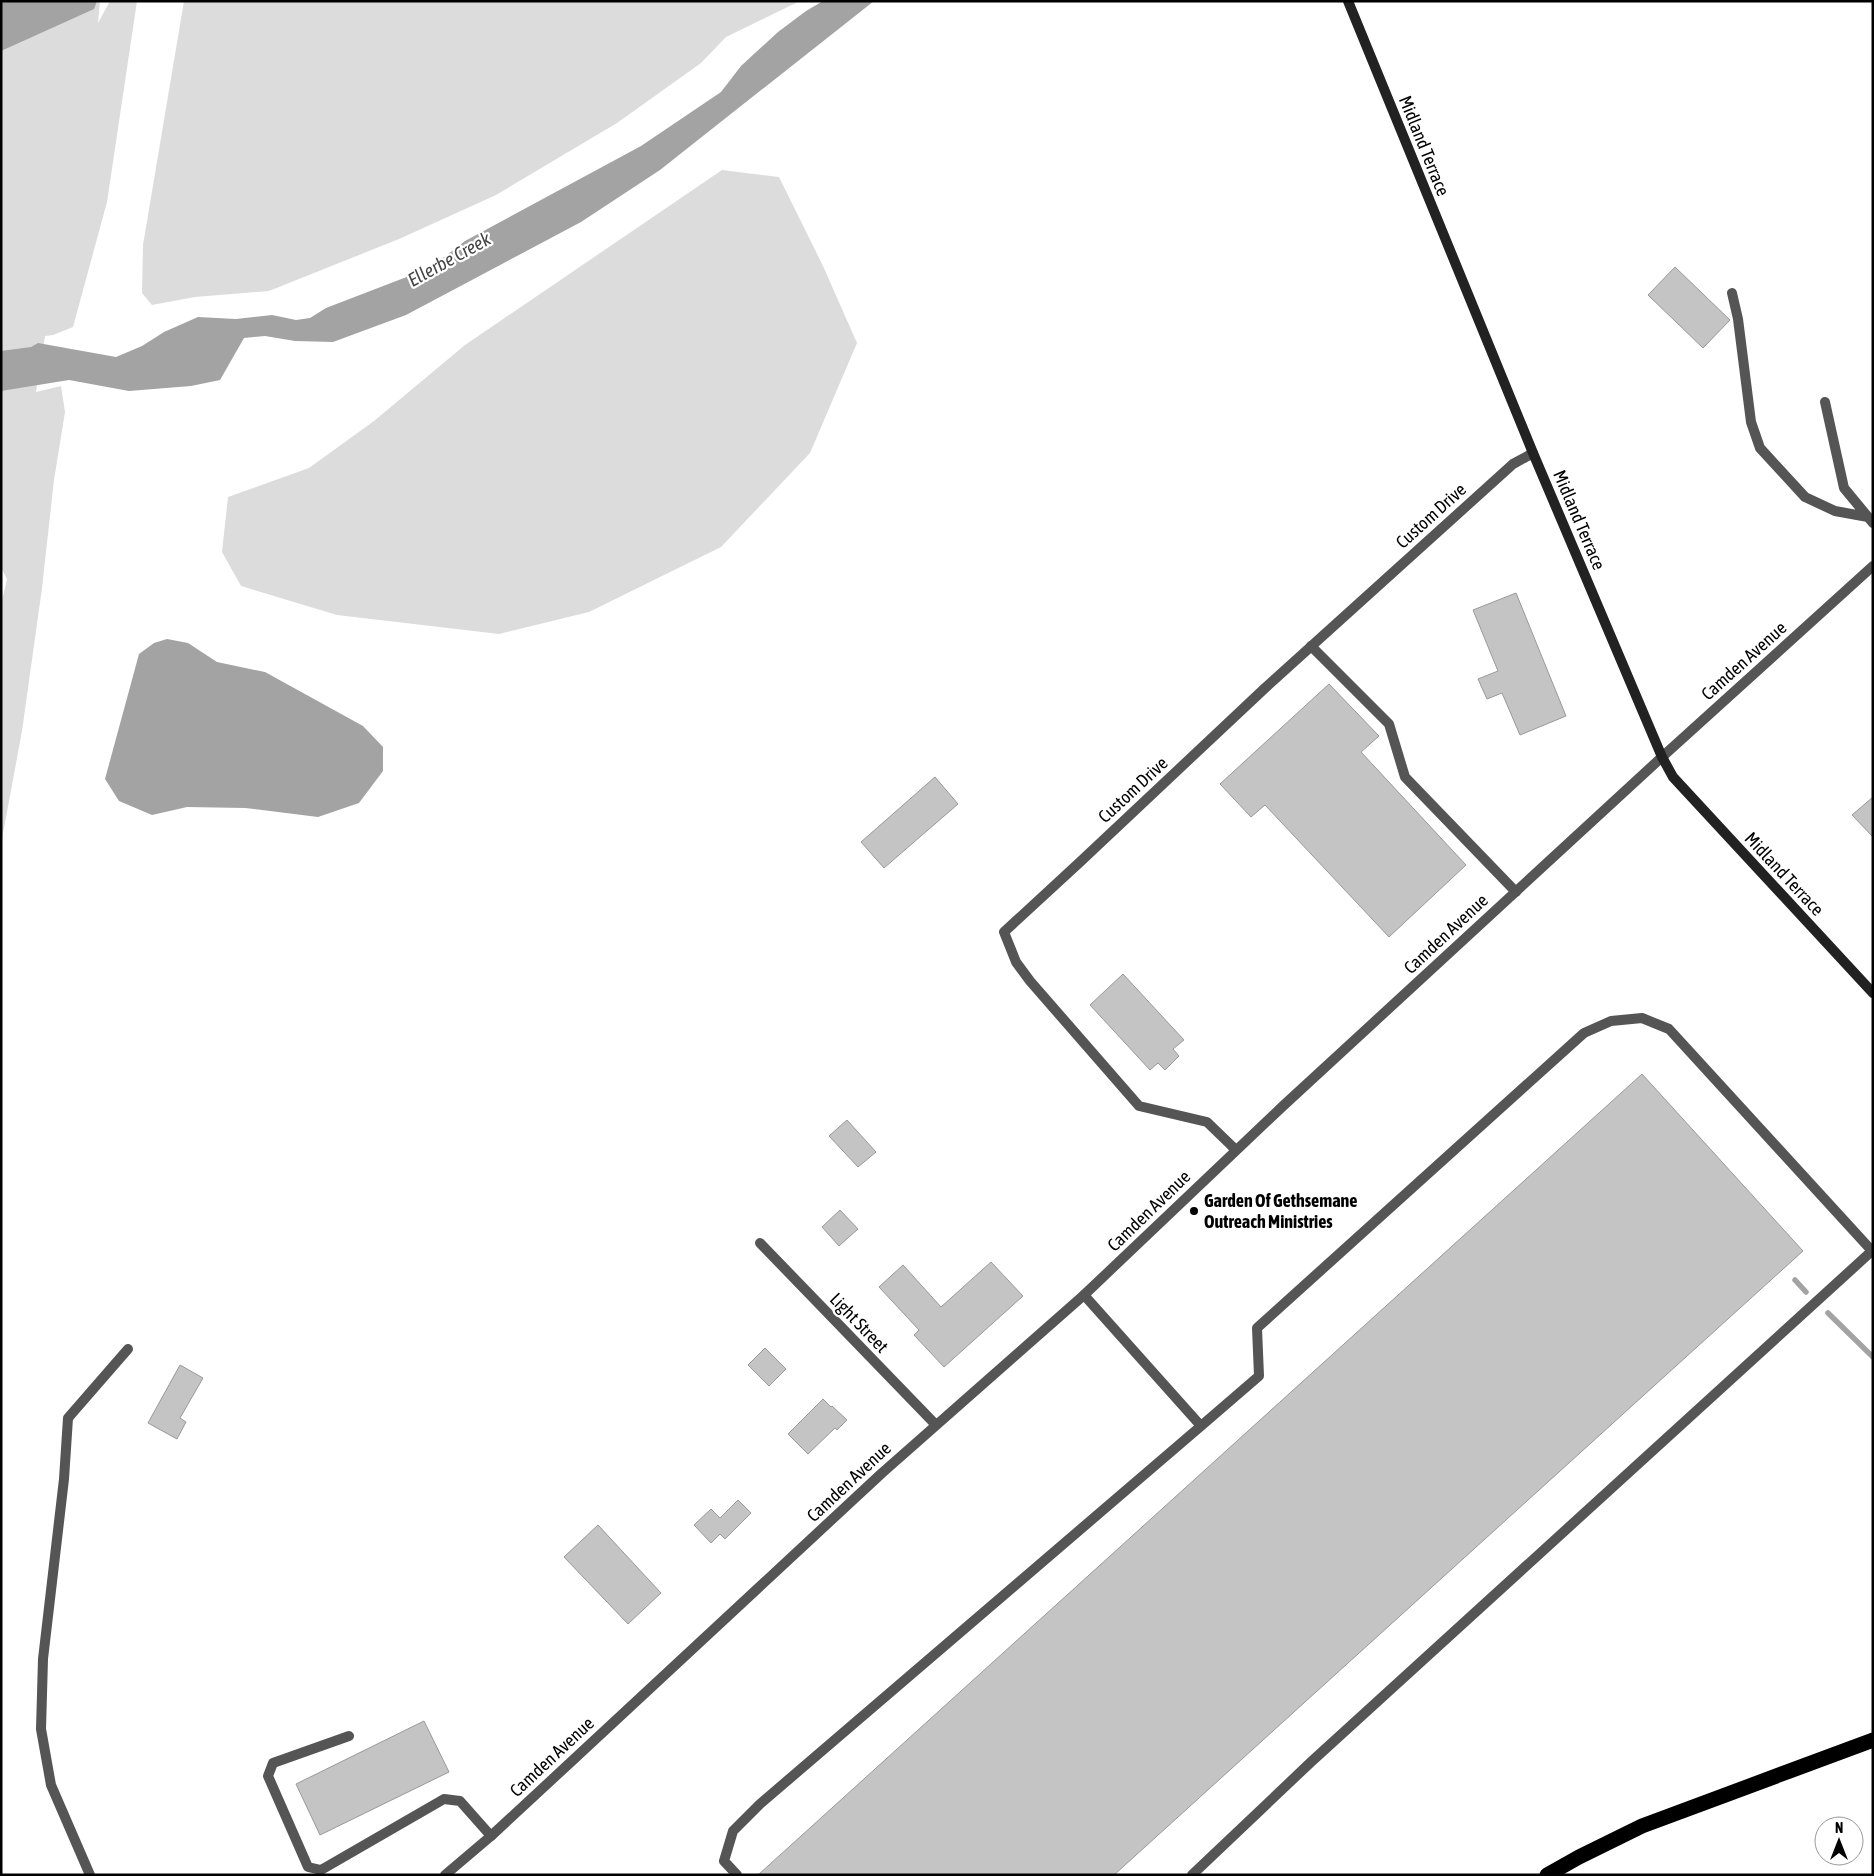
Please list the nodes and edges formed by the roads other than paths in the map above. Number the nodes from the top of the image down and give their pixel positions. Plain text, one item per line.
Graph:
1 (1348, 1) edge
2 (1732, 293) dead end
3 (1826, 402) dead end
4 (1533, 453) junction
5 (1870, 520) edge
6 (1873, 566) edge
7 (1311, 646) junction
8 (1662, 758) junction
9 (1516, 892) junction
10 (1873, 993) edge
11 (1236, 1150) junction
12 (760, 1243) dead end
13 (1873, 1251) edge
14 (1084, 1295) junction
15 (128, 1349) dead end
16 (936, 1425) junction
17 (1201, 1426) junction
18 (349, 1736) dead end
19 (1873, 1740) edge
20 (491, 1836) junction
21 (90, 1875) edge
22 (445, 1875) edge
23 (737, 1875) edge
24 (1192, 1875) edge
25 (1547, 1875) edge

1 - 4 street, Midland Terrace
2 - 5 street
3 - 5 street
4 - 7 street, Custom Drive
4 - 8 street, Midland Terrace
6 - 8 street, Camden Avenue
7 - 9 street
7 - 11 street, Custom Drive
8 - 9 street, Camden Avenue
8 - 10 street, Midland Terrace
9 - 11 street, Camden Avenue
11 - 14 street, Camden Avenue
12 - 16 street, Light Street
13 - 17 street
13 - 24 street
14 - 16 street, Camden Avenue
14 - 17 street
15 - 21 street
16 - 20 street, Camden Avenue
17 - 23 street
18 - 20 street
19 - 25 highway
20 - 22 street, Camden Avenue

